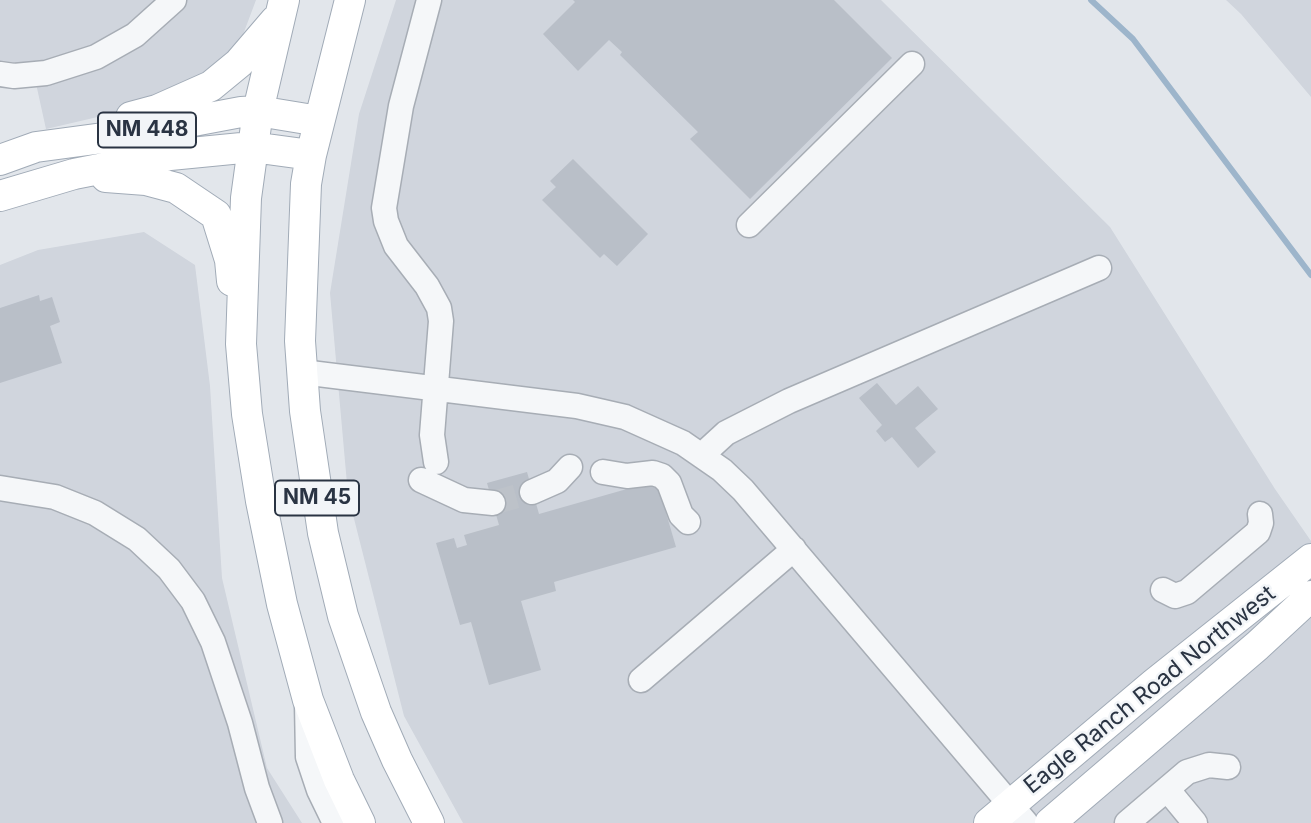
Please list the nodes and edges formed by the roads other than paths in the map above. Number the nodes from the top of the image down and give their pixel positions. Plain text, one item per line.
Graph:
1 (174, 0) edge
2 (350, 0) edge
3 (429, 0) edge
4 (281, 9) edge
5 (912, 64) dead end
6 (0, 74) edge
7 (258, 111) junction
8 (319, 121) junction
9 (36, 147) junction
10 (252, 147) junction
11 (311, 155) junction
12 (0, 160) edge
13 (74, 174) junction
14 (0, 196) edge
15 (748, 225) dead end
16 (1099, 268) dead end
17 (241, 344) junction
18 (302, 372) junction
19 (435, 388) junction
20 (702, 455) junction
21 (570, 467) dead end
22 (603, 472) dead end
23 (0, 488) edge
24 (532, 492) tunnel mouth
25 (493, 503) tunnel mouth
26 (1260, 514) dead end
27 (688, 522) dead end
28 (794, 550) junction
29 (1311, 559) edge
30 (1163, 590) dead end
31 (1311, 596) edge
32 (641, 680) dead end
33 (307, 700) junction
34 (1228, 767) dead end
35 (1167, 789) junction
36 (1009, 817) edge
37 (1142, 818) edge
38 (270, 823) edge
39 (335, 823) edge
40 (360, 823) edge
41 (429, 823) edge
42 (1050, 823) edge
43 (1195, 823) edge

1 - 6 lane
2 - 8 main road, NM 45
3 - 19 lane
4 - 7 main road, NM 45
4 - 9 main road
5 - 15 lane
7 - 8 main road, NM 448
7 - 9 main road, NM 448
7 - 10 main road, NM 45
8 - 11 main road, NM 45
9 - 12 main road, NM 448
10 - 11 main road, NM 448
10 - 13 main road, NM 448
10 - 17 main road, NM 45
11 - 18 main road, NM 45
13 - 14 main road, NM 448
13 - 17 main road
16 - 20 lane
17 - 33 main road, NM 45
18 - 19 lane
18 - 41 main road, NM 45
19 - 20 lane
19 - 25 lane
20 - 28 lane
21 - 24 lane
22 - 27 lane
23 - 38 lane
26 - 30 lane
28 - 32 lane
28 - 36 lane
29 - 36 main road, Eagle Ranch Road Northwest
31 - 42 main road, Eagle Ranch Road Northwest
33 - 39 lane
33 - 40 main road, NM 45
34 - 35 lane
35 - 37 lane
35 - 43 lane

